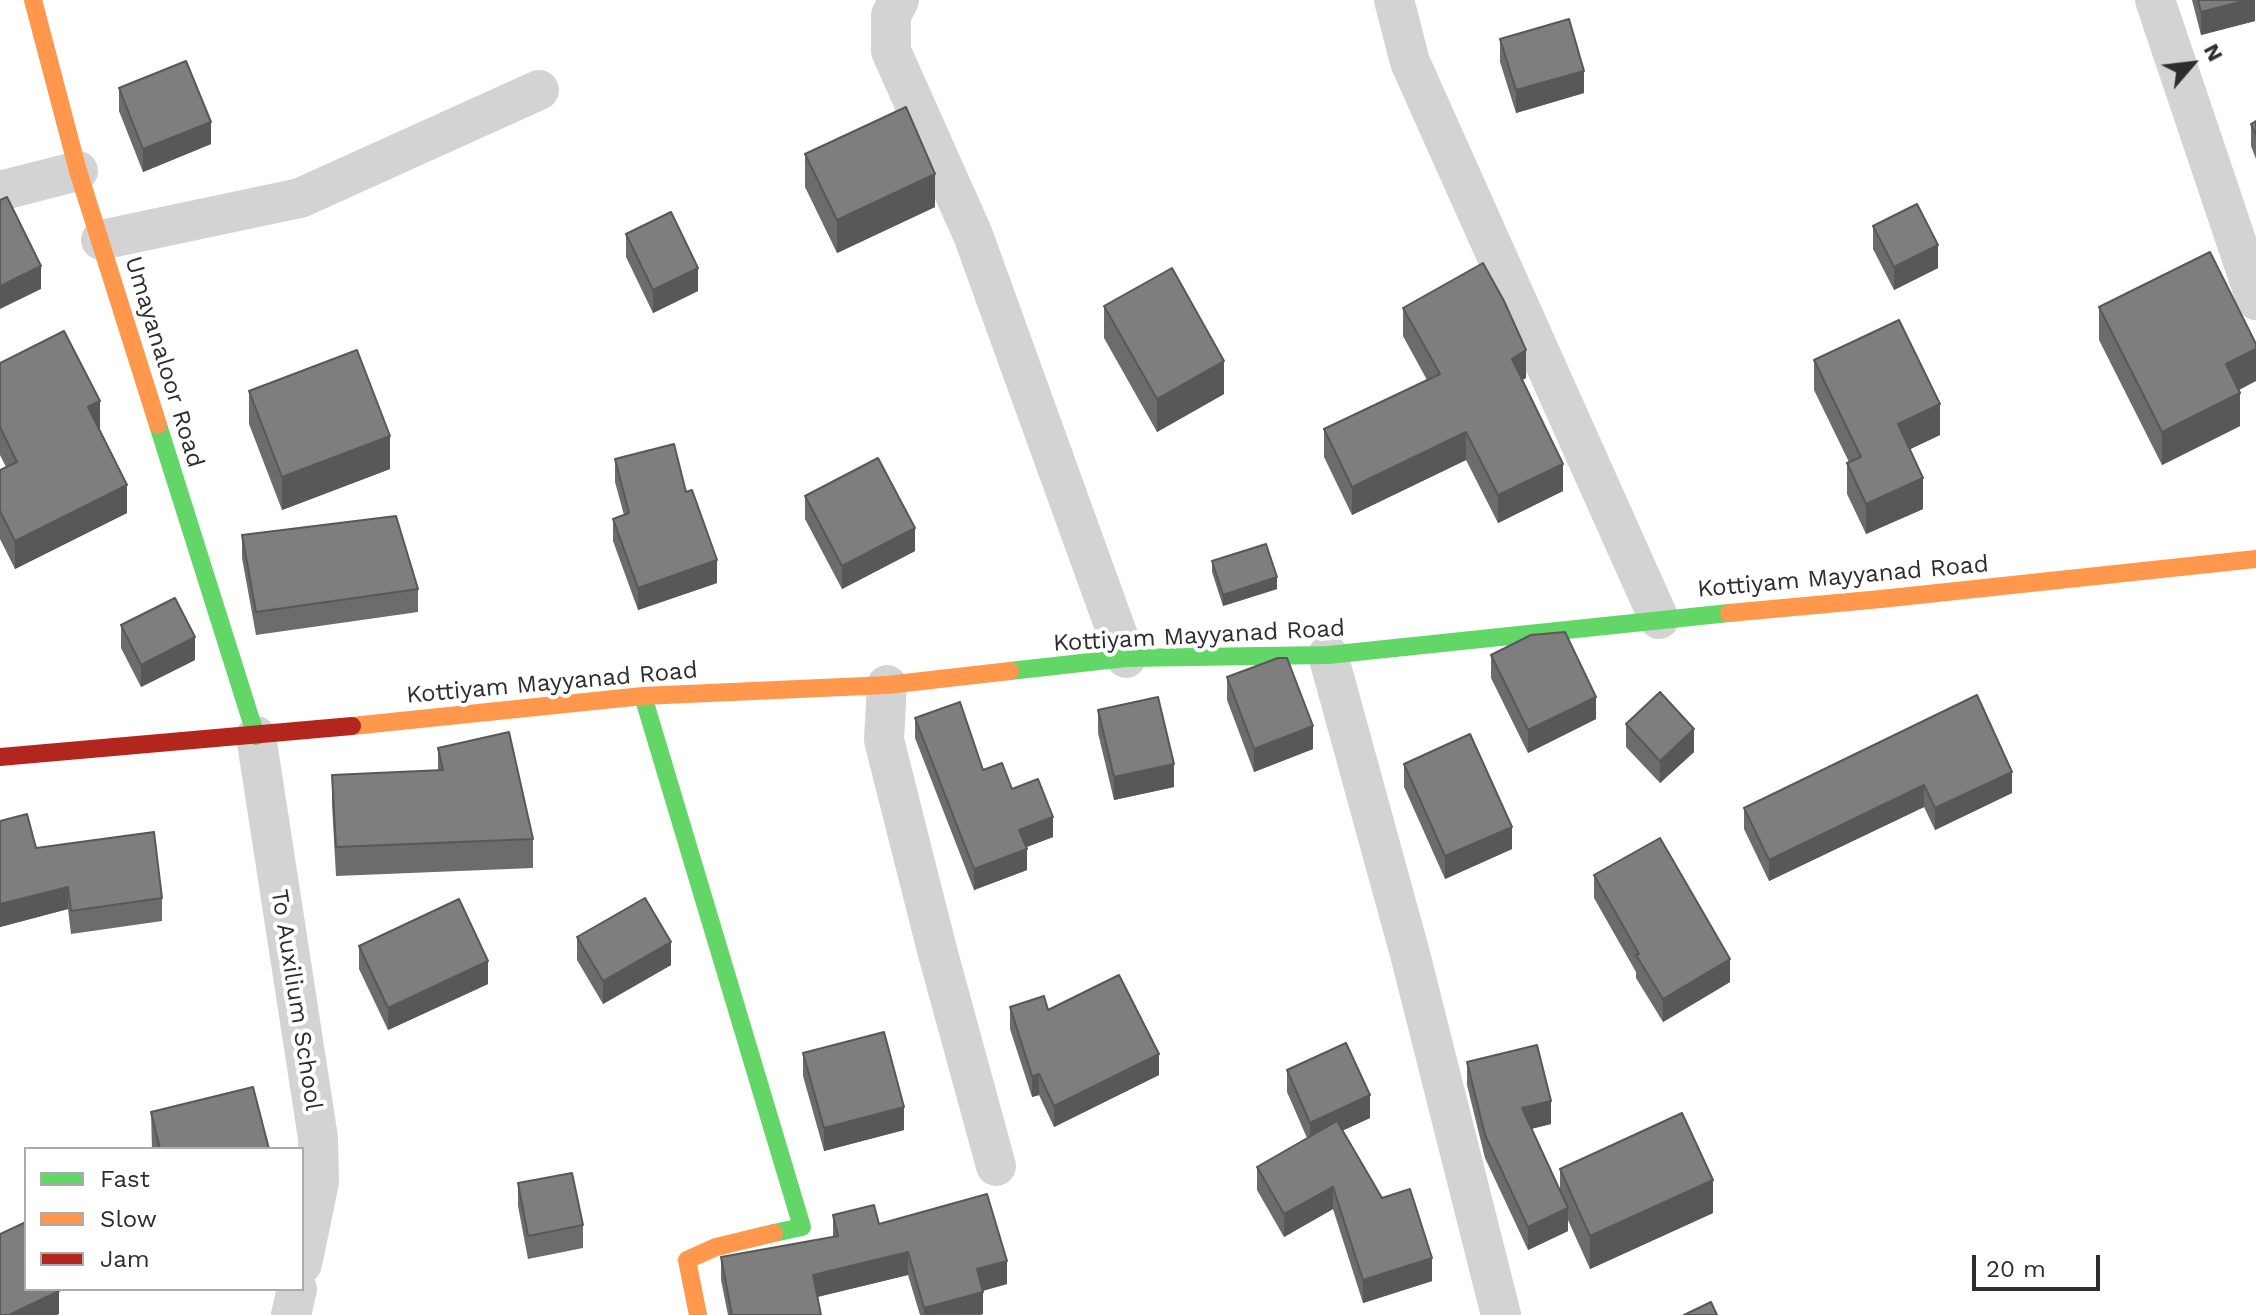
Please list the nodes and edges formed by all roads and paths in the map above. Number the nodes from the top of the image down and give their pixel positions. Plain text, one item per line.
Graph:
1 (33, 0) edge
2 (899, 0) edge
3 (1394, 0) edge
4 (2155, 0) edge
5 (539, 90) dead end
6 (78, 171) junction
7 (0, 191) edge
8 (101, 240) junction
9 (2256, 300) edge
10 (2256, 559) edge
11 (1659, 619) junction
12 (1328, 655) junction
13 (1126, 658) junction
14 (887, 685) junction
15 (643, 696) junction
16 (256, 736) junction
17 (0, 757) edge
18 (996, 1166) dead end
19 (304, 1254) edge
20 (297, 1291) edge
21 (291, 1315) edge
22 (698, 1315) edge
23 (1501, 1315) edge

1 - 6 main road, Umayanaloor Road
2 - 13 street
3 - 11 street
4 - 9 street
5 - 8 street
6 - 7 street
6 - 8 main road, Umayanaloor Road
8 - 16 main road, Umayanaloor Road
10 - 11 main road, Kottiyam Mayyanad Road
11 - 12 main road, Kottiyam Mayyanad Road
12 - 13 main road, Kottiyam Mayyanad Road
12 - 23 street
13 - 14 main road, Kottiyam Mayyanad Road
14 - 15 main road, Kottiyam Mayyanad Road
14 - 18 street
15 - 16 main road, Kottiyam Mayyanad Road
15 - 22 main road
16 - 17 main road, Kottiyam Mayyanad Road
16 - 19 street, To Auxilium School
20 - 21 street

